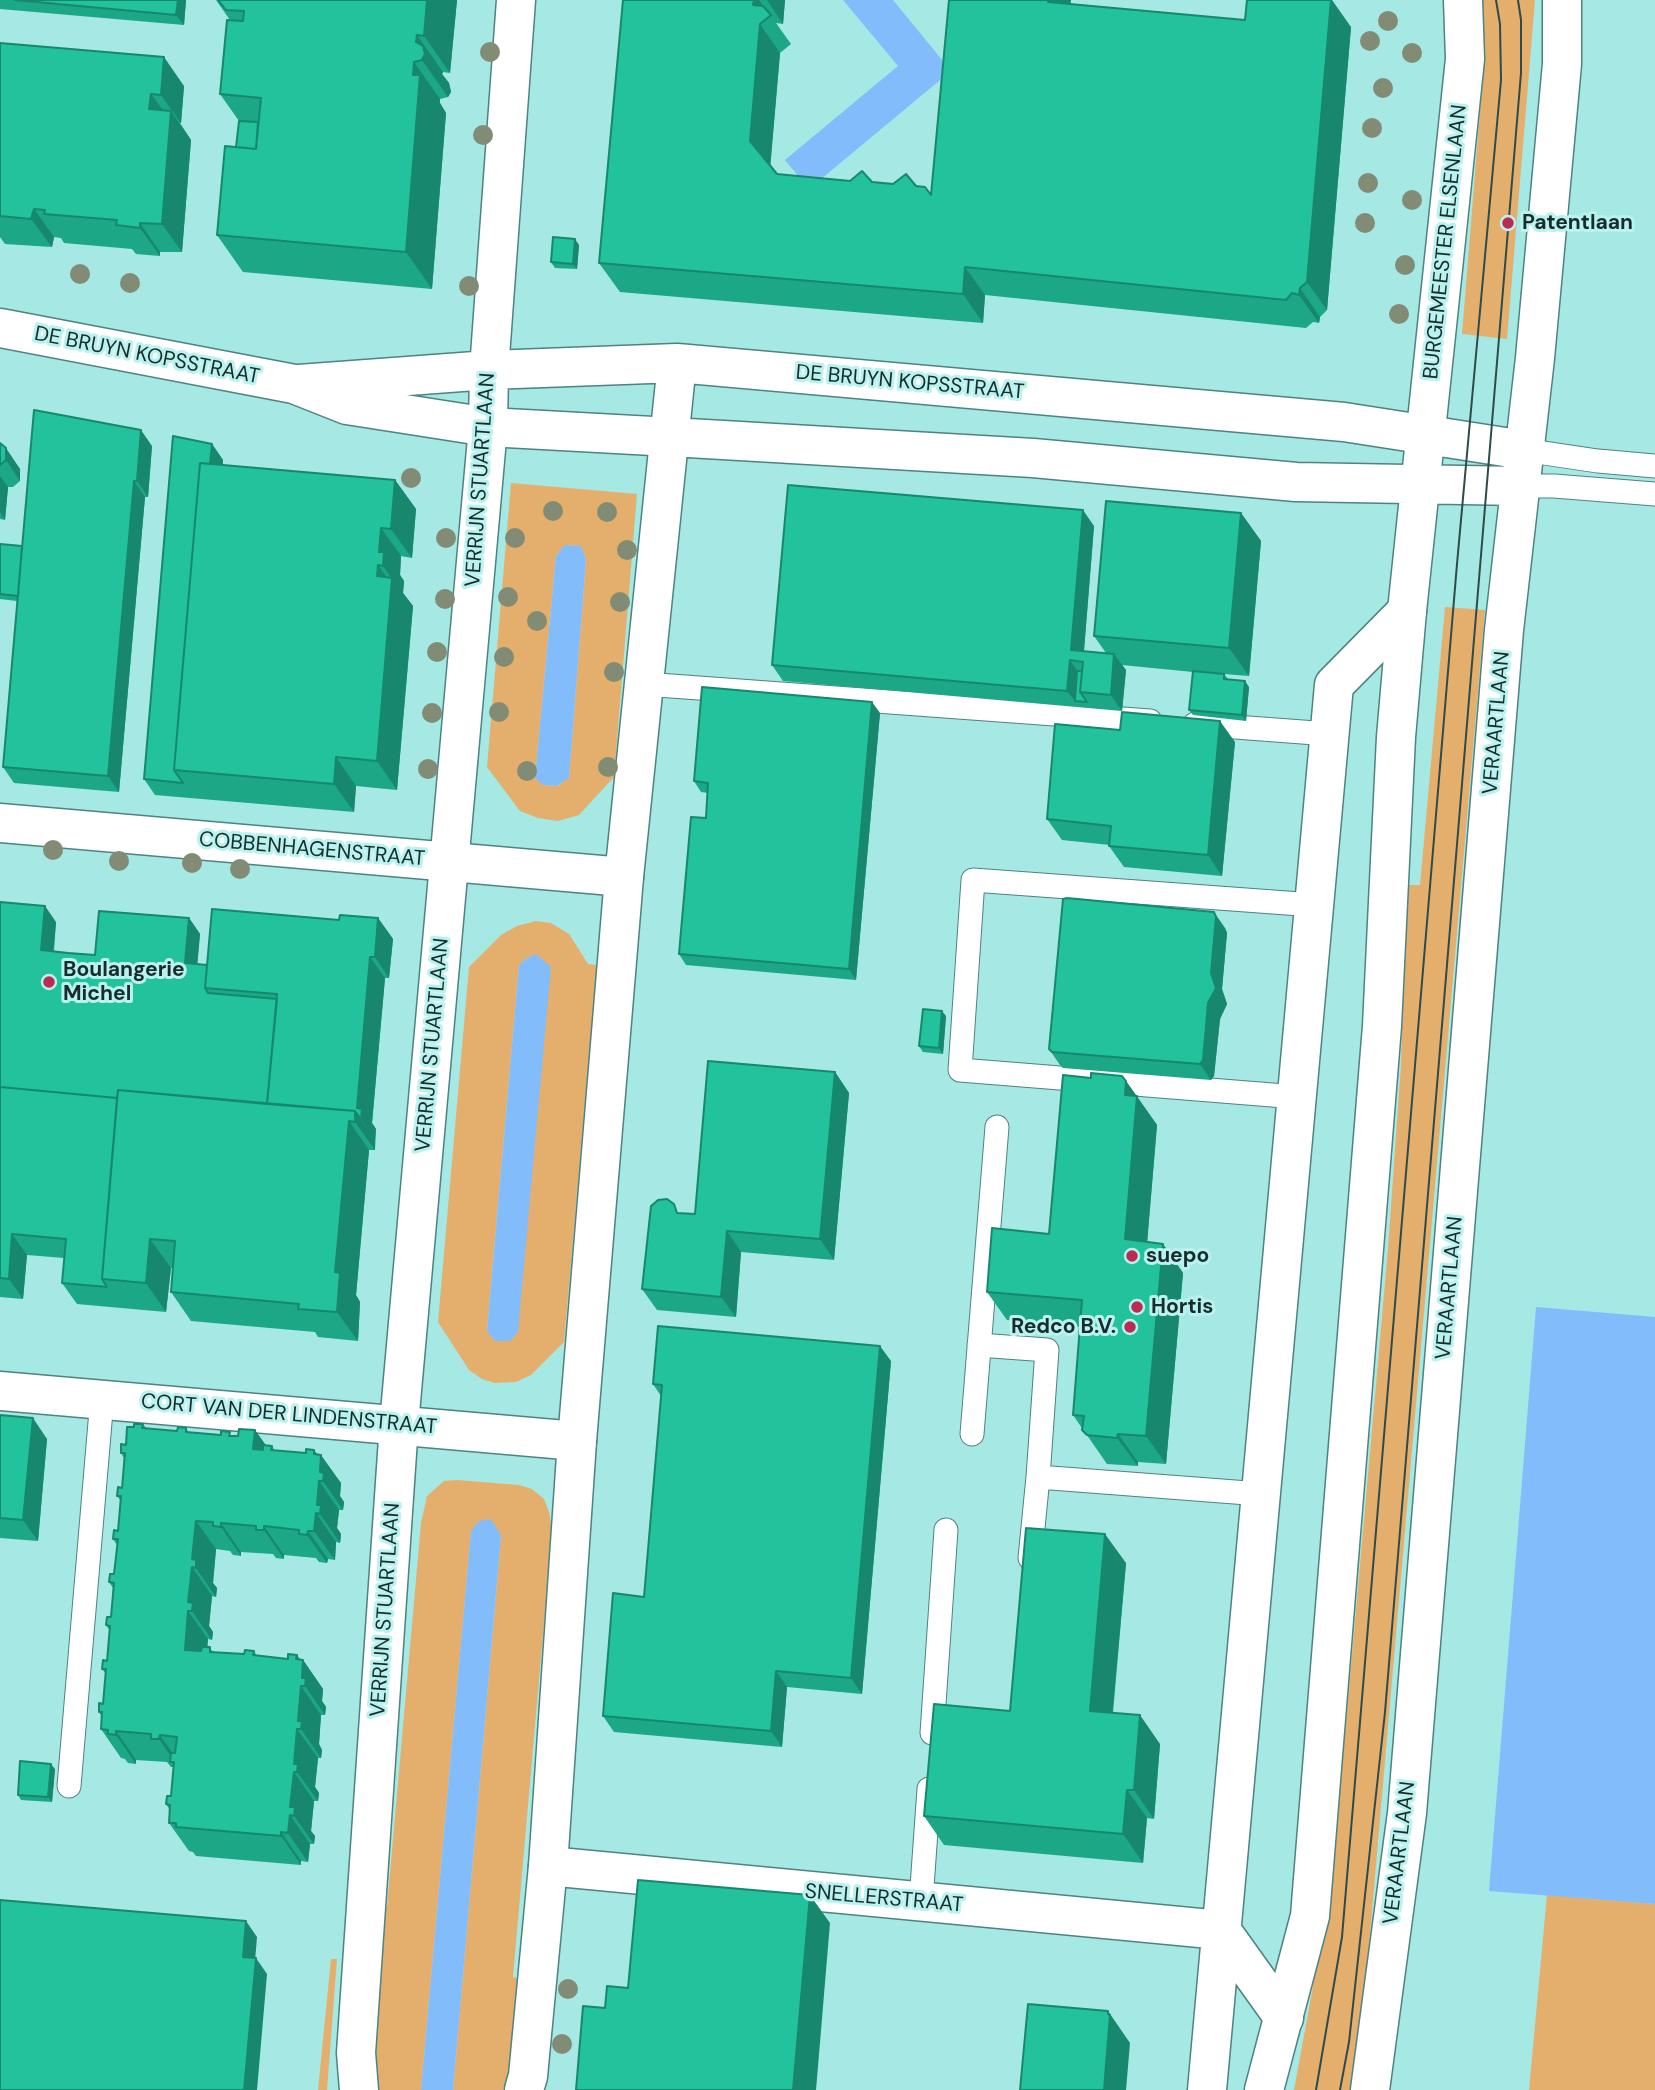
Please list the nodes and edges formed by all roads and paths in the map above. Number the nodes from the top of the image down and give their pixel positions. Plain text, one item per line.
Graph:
1 (516, 0) edge
2 (1463, 0) edge
3 (1562, 0) edge
4 (0, 328) edge
5 (677, 363) junction
6 (489, 370) junction
7 (294, 384) junction
8 (488, 427) junction
9 (1425, 435) junction
10 (671, 437) junction
11 (1655, 466) edge
12 (1522, 468) junction
13 (1420, 484) junction
14 (1655, 494) edge
15 (1407, 611) junction
16 (644, 684) junction
17 (1329, 734) junction
18 (0, 823) edge
19 (449, 861) junction
20 (624, 877) junction
21 (1314, 905) junction
22 (1297, 1097) junction
23 (997, 1127) dead end
24 (979, 1345) junction
25 (0, 1391) edge
26 (102, 1399) junction
27 (399, 1424) junction
28 (972, 1434) dead end
29 (577, 1441) junction
30 (1038, 1477) junction
31 (1261, 1494) junction
32 (946, 1531) dead end
33 (1028, 1584) edge
34 (69, 1786) dead end
35 (548, 1866) junction
36 (921, 1901) junction
37 (1221, 1930) junction
38 (1284, 2018) junction
39 (359, 2090) edge
40 (524, 2090) edge
41 (1207, 2090) edge
42 (1264, 2090) edge
43 (1370, 2090) edge

1 - 6 street, VERRIJN STUARTLAAN
2 - 9 street, BURGEMEESTER ELSENLAAN
3 - 12 street
4 - 7 street, DE BRUYN KOPSSTRAAT
5 - 6 street, DE BRUYN KOPSSTRAAT
5 - 9 street, DE BRUYN KOPSSTRAAT
5 - 10 street
6 - 7 street, DE BRUYN KOPSSTRAAT
6 - 8 street, VERRIJN STUARTLAAN
7 - 8 street, DE BRUYN KOPSSTRAAT
8 - 10 street, DE BRUYN KOPSSTRAAT
8 - 19 street, VERRIJN STUARTLAAN
9 - 12 street, DE BRUYN KOPSSTRAAT
9 - 13 street, BURGEMEESTER ELSENLAAN
10 - 13 street, DE BRUYN KOPSSTRAAT
10 - 16 street
11 - 12 lane
12 - 13 street, DE BRUYN KOPSSTRAAT
12 - 14 lane
12 - 43 street, VERAARTLAAN
13 - 15 street
15 - 17 street
15 - 38 street
16 - 17 lane
16 - 20 street
17 - 21 street
18 - 19 street, COBBENHAGENSTRAAT
19 - 20 street, COBBENHAGENSTRAAT
19 - 27 street, VERRIJN STUARTLAAN
20 - 29 street
21 - 22 street
21 - 22 lane
22 - 31 street
23 - 24 lane
24 - 28 lane
24 - 30 lane
25 - 26 street, CORT VAN DER LINDENSTRAAT
26 - 27 street, CORT VAN DER LINDENSTRAAT
26 - 34 lane
27 - 29 street, CORT VAN DER LINDENSTRAAT
27 - 39 street, VERRIJN STUARTLAAN
29 - 35 street
30 - 31 lane
30 - 33 lane
31 - 37 street
32 - 36 lane
35 - 36 street, SNELLERSTRAAT
35 - 40 street
36 - 37 street, SNELLERSTRAAT
37 - 38 street
37 - 41 street
38 - 42 street

